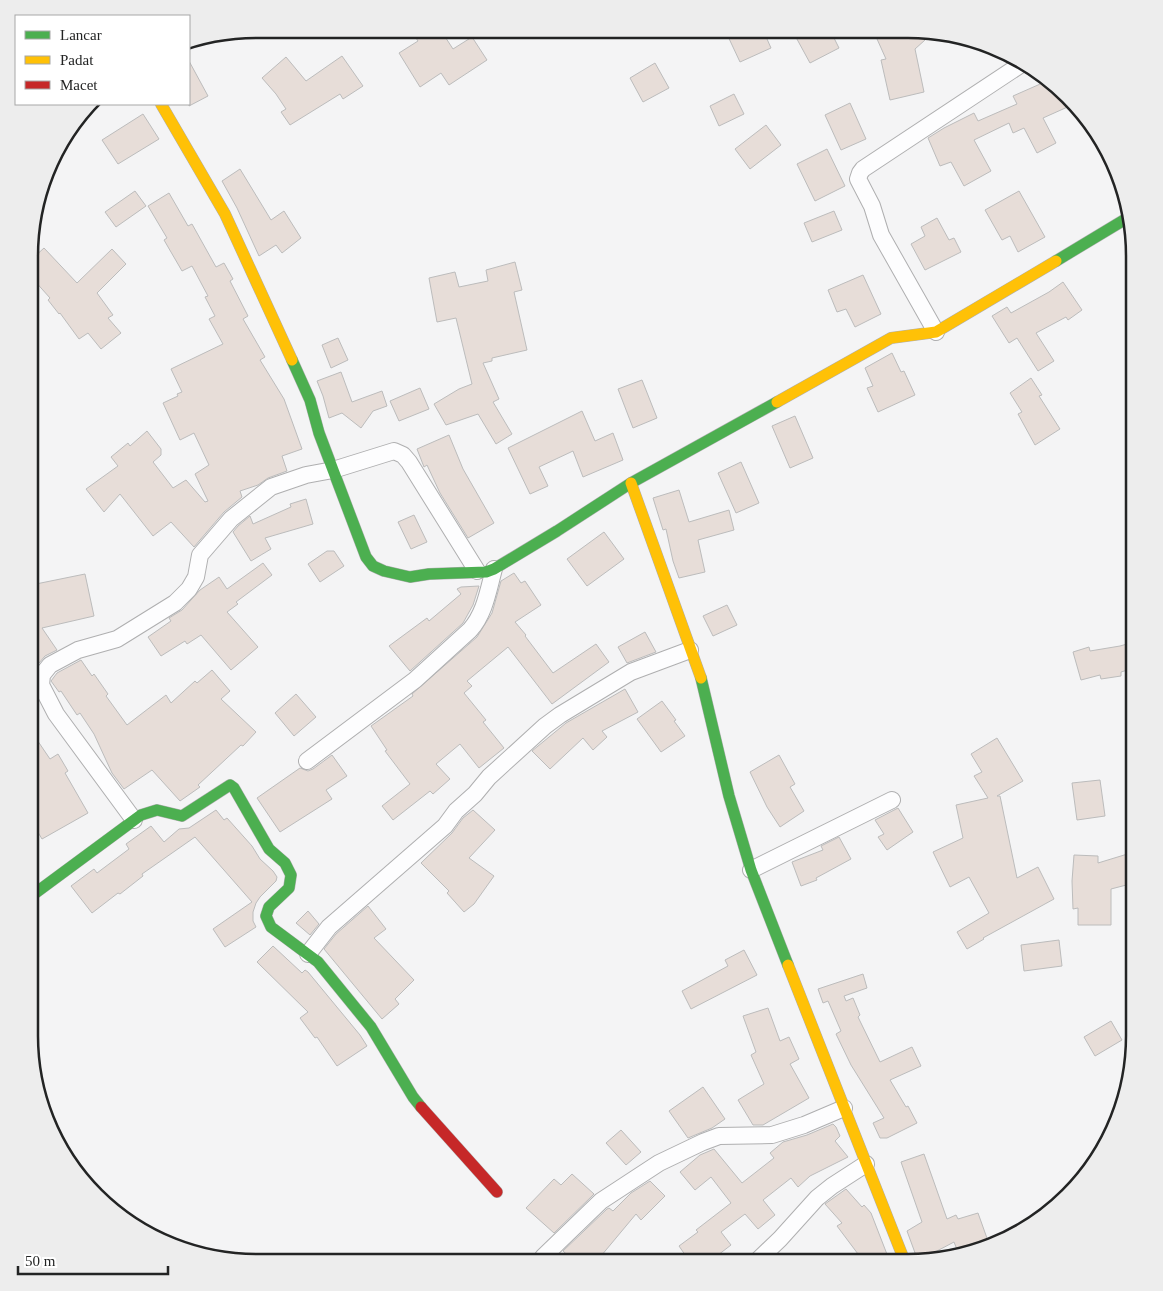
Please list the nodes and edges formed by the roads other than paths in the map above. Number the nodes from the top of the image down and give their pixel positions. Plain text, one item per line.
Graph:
1 (1017, 67) edge
2 (162, 105) edge
3 (1123, 221) edge
4 (936, 332) junction
5 (333, 470) junction
6 (631, 483) junction
7 (494, 569) junction
8 (477, 571) junction
9 (690, 650) junction
10 (307, 760) dead end
11 (892, 800) dead end
12 (134, 820) junction
13 (751, 870) junction
14 (38, 892) edge
15 (308, 954) junction
16 (844, 1108) junction
17 (866, 1164) junction
18 (497, 1192) dead end
19 (546, 1254) edge
20 (765, 1254) edge
21 (902, 1254) edge

1 - 4 street
2 - 5 street
3 - 4 street
4 - 6 street
5 - 8 street
5 - 8 street
5 - 12 street
6 - 7 street
6 - 9 street
7 - 8 street
7 - 10 street
9 - 13 street
9 - 15 street
11 - 13 street
12 - 14 street
12 - 15 street
13 - 16 street
15 - 18 street
16 - 17 street
16 - 19 street
17 - 20 street
17 - 21 street

